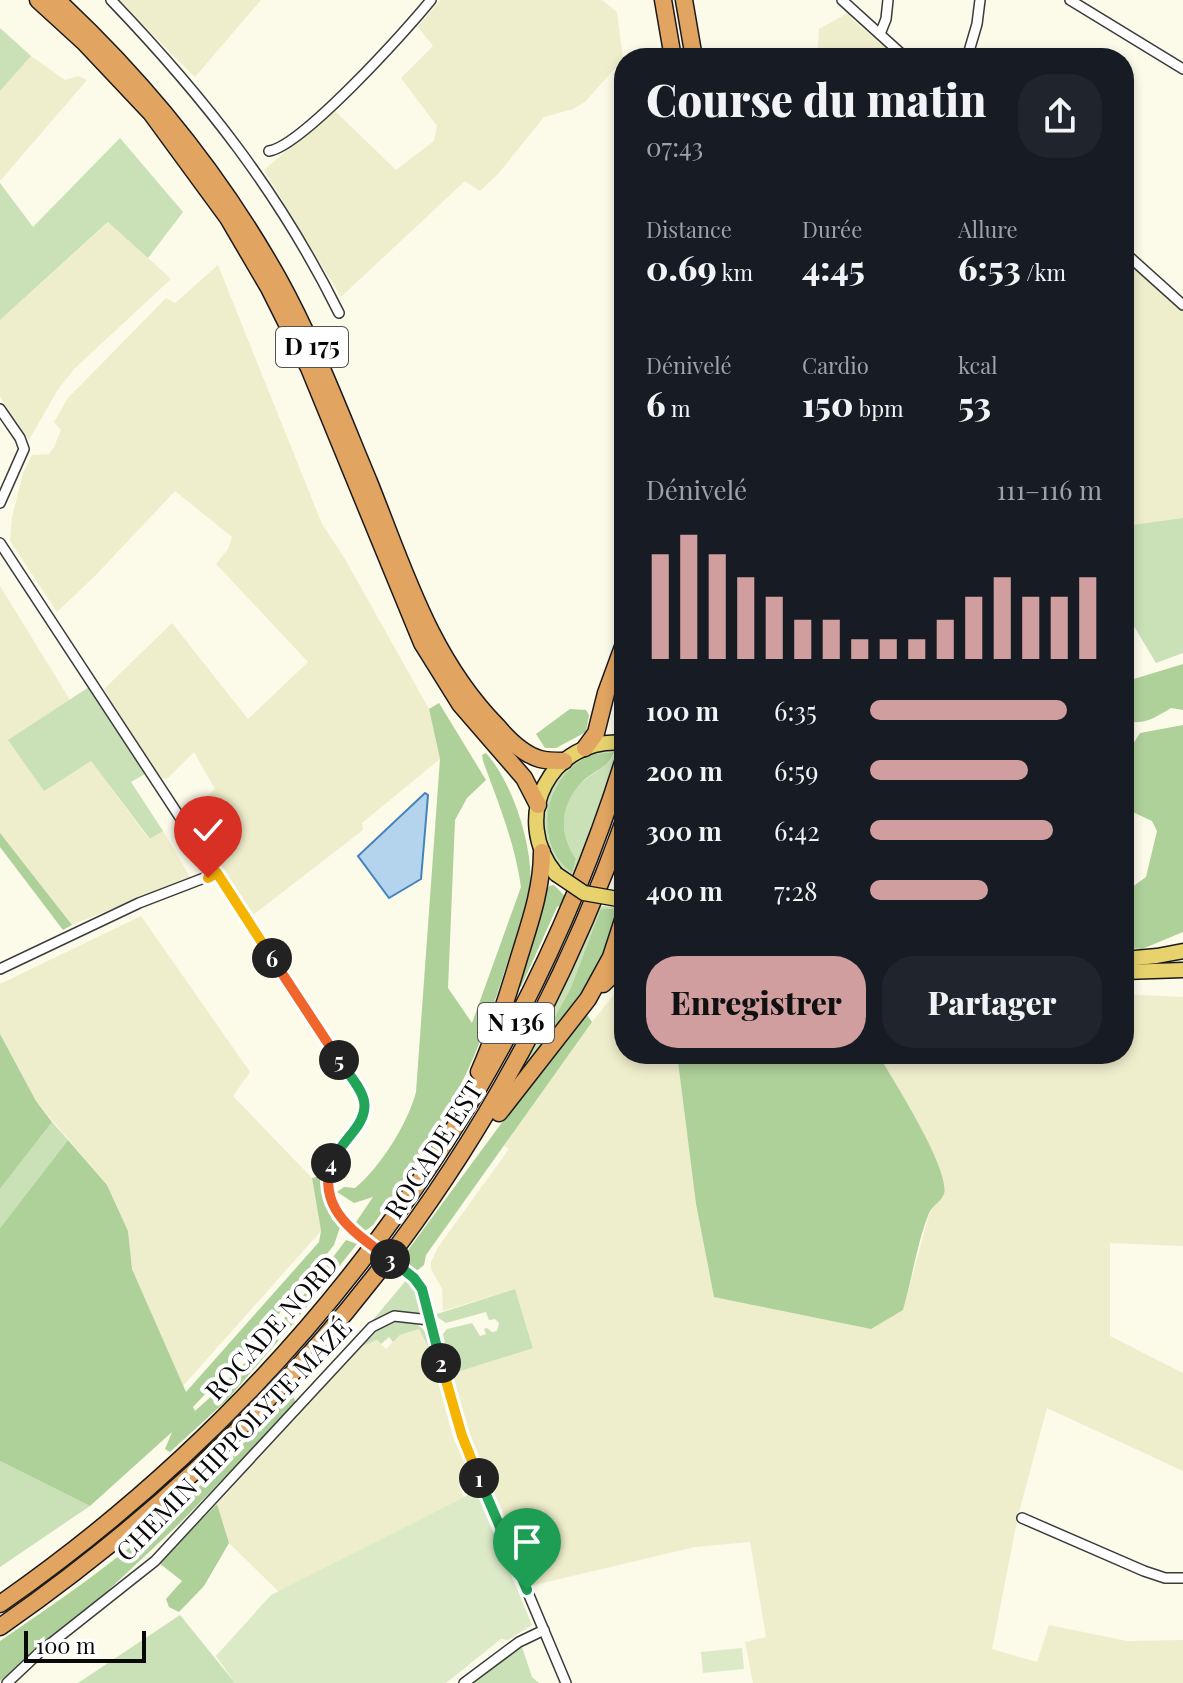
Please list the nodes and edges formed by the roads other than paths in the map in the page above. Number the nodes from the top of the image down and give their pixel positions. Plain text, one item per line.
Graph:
1 (38, 0) edge
2 (57, 0) edge
3 (111, 0) edge
4 (431, 0) edge
5 (663, 0) edge
6 (684, 0) edge
7 (842, 0) edge
8 (888, 0) edge
9 (980, 0) edge
10 (1070, 0) edge
11 (880, 34) junction
12 (671, 48) edge
13 (692, 48) edge
14 (895, 48) edge
15 (970, 48) edge
16 (1183, 69) edge
17 (269, 151) dead end
18 (1134, 261) edge
19 (1183, 305) edge
20 (339, 313) dead end
21 (0, 409) edge
22 (0, 503) edge
23 (0, 545) edge
24 (614, 671) edge
25 (614, 744) edge
26 (593, 746) junction
27 (564, 761) junction
28 (614, 787) edge
29 (538, 805) junction
30 (614, 847) edge
31 (542, 852) junction
32 (217, 873) junction
33 (614, 897) edge
34 (614, 948) edge
35 (1183, 951) edge
36 (1134, 958) edge
37 (0, 969) edge
38 (1183, 970) edge
39 (1164, 971) junction
40 (1134, 972) edge
41 (614, 973) edge
42 (1183, 979) edge
43 (588, 999) junction
44 (402, 1242) junction
45 (362, 1263) junction
46 (430, 1320) junction
47 (1022, 1518) dead end
48 (1183, 1578) edge
49 (0, 1604) edge
50 (0, 1627) edge
51 (544, 1630) junction
52 (7, 1683) edge
53 (464, 1683) edge
54 (566, 1683) edge

1 - 29 highway, D 175
2 - 27 highway, D 175
3 - 20 street
4 - 17 street
5 - 12 highway
6 - 13 highway
7 - 11 street
8 - 11 street
9 - 15 street
10 - 16 street
11 - 14 street
18 - 19 street
21 - 22 street
23 - 32 street
24 - 26 highway
25 - 26 main road
26 - 27 main road
27 - 29 main road
28 - 45 highway, ROCADE NORD / N 136
29 - 31 main road
30 - 44 highway, ROCADE EST / N 136
31 - 33 main road, bridge
31 - 45 highway
32 - 37 street
32 - 46 street, bridge
34 - 43 highway
35 - 36 main road
38 - 39 main road
39 - 40 main road
39 - 42 main road
41 - 43 highway
43 - 44 highway
44 - 50 highway, ROCADE NORD / N 136
45 - 49 highway, ROCADE NORD / N 136
46 - 51 street
46 - 52 street, CHEMIN HIPPOLYTE MAZÉ
47 - 48 street
51 - 53 street
51 - 54 street

